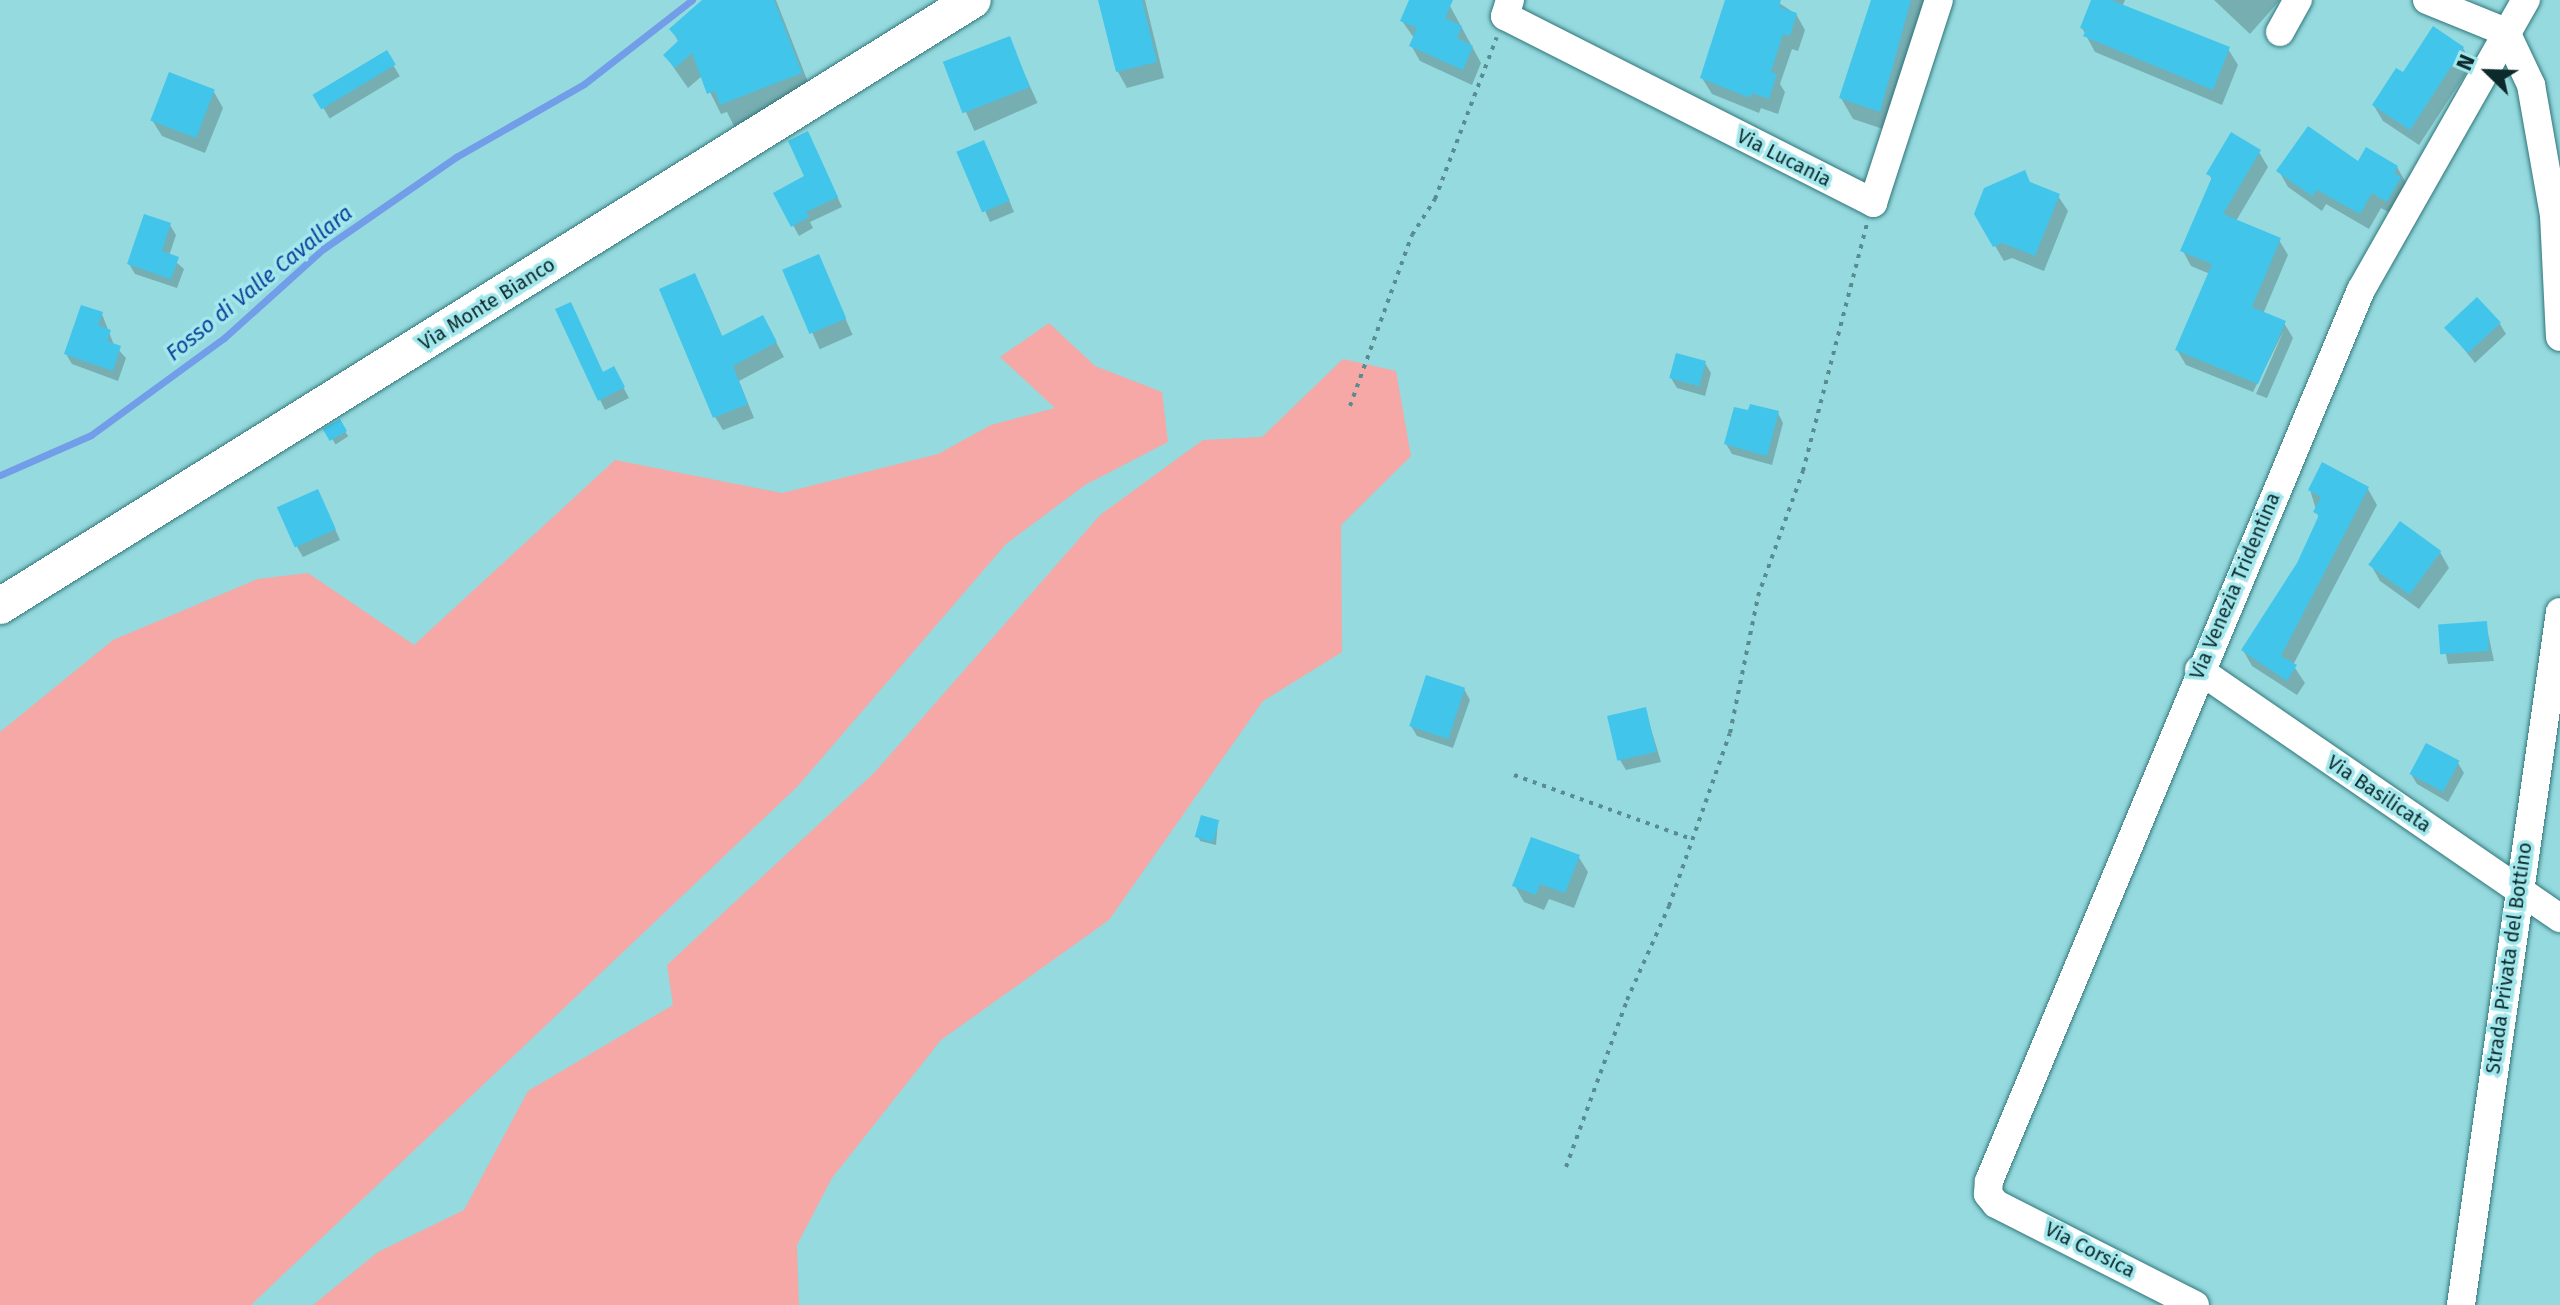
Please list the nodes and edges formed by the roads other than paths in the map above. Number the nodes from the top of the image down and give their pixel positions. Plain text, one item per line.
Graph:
1 (973, 0) edge
2 (1939, 0) edge
3 (2298, 0) edge
4 (2427, 0) edge
5 (2526, 0) edge
6 (1507, 8) edge
7 (2280, 32) dead end
8 (2506, 32) junction
9 (2560, 337) edge
10 (0, 606) edge
11 (2560, 612) edge
12 (2199, 670) junction
13 (2518, 890) junction
14 (2560, 918) edge
15 (1988, 1194) joint
16 (2195, 1305) edge
17 (2461, 1305) edge

1 - 10 main road, Via Monte Bianco
2 - 6 street, Via Lucania
3 - 7 street
4 - 8 street
5 - 8 street, Via Venezia Tridentina
8 - 9 street
8 - 12 street, Via Venezia Tridentina
11 - 13 street, Strada Privata del Bottino
12 - 13 street, Via Basilicata
12 - 15 street, Via Venezia Tridentina
13 - 14 street, Via Basilicata
13 - 17 street, Strada Privata del Bottino
15 - 16 street, Via Corsica

